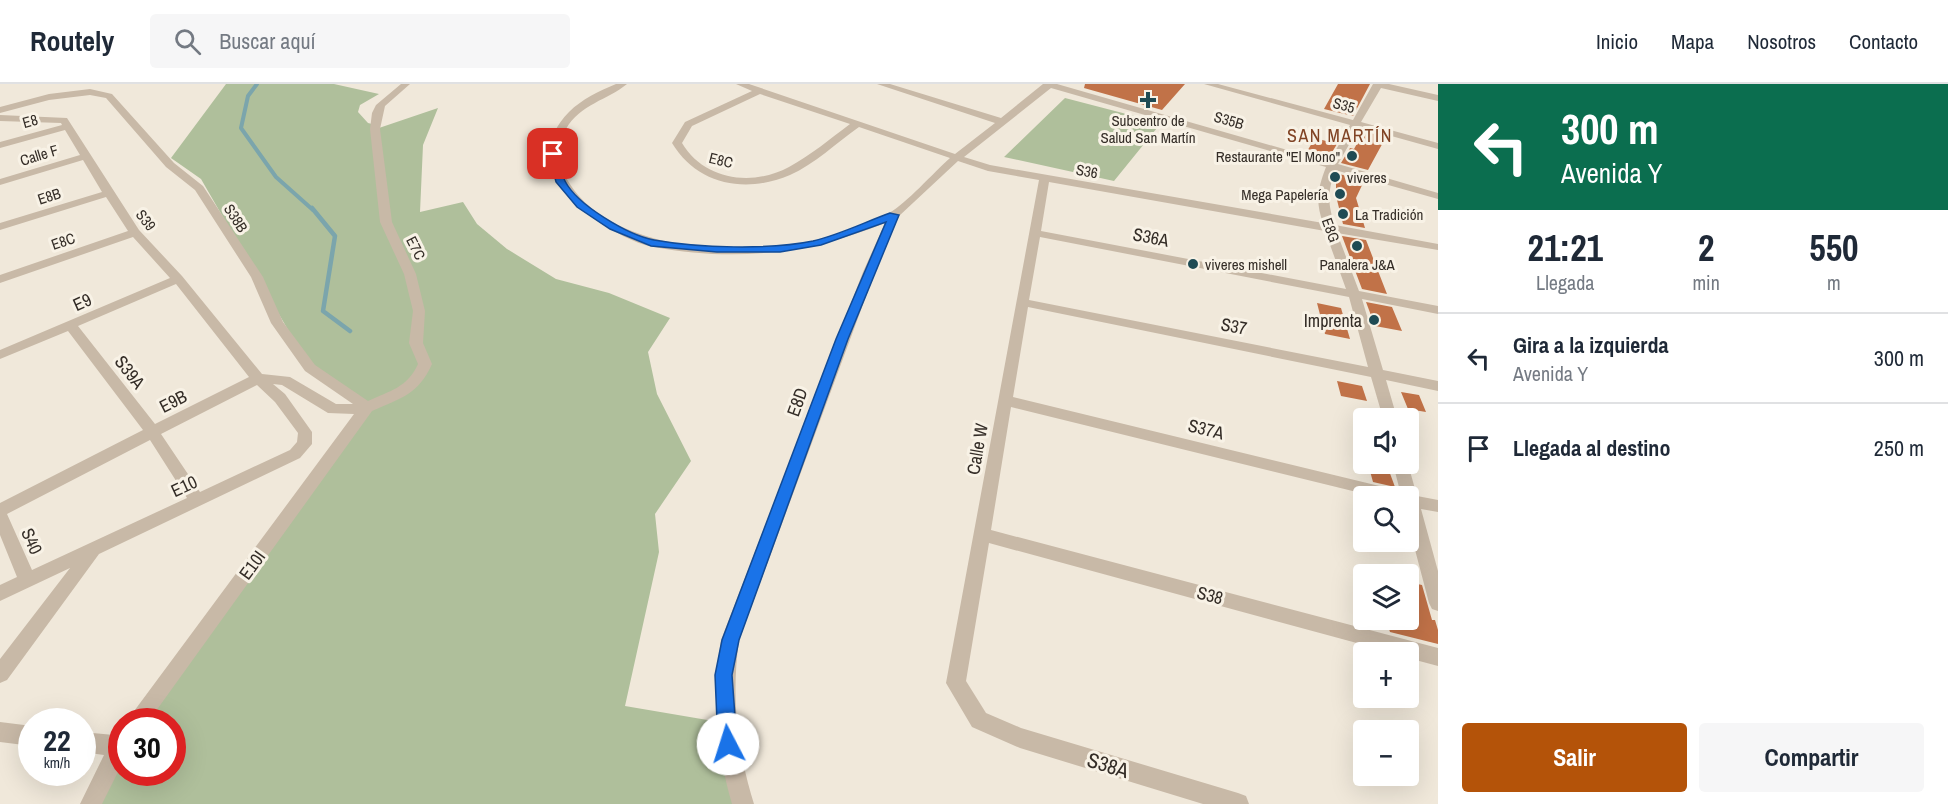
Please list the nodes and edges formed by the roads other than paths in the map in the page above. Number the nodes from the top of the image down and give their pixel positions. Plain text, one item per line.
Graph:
1 (406, 84) edge
2 (623, 84) edge
3 (740, 84) edge
4 (881, 84) edge
5 (1049, 84) edge
6 (1208, 84) edge
7 (1378, 84) edge
8 (759, 91) junction
9 (1438, 98) edge
10 (0, 110) edge
11 (0, 118) edge
12 (1003, 123) junction
13 (857, 124) junction
14 (1357, 124) junction
15 (69, 126) junction
16 (0, 145) edge
17 (1438, 146) edge
18 (87, 156) junction
19 (956, 158) junction
20 (1332, 165) junction
21 (1044, 179) junction
22 (0, 182) edge
23 (108, 193) junction
24 (1438, 196) edge
25 (894, 215) junction
26 (0, 227) edge
27 (1329, 228) junction
28 (135, 232) junction
29 (1034, 233) junction
30 (1438, 247) edge
31 (0, 279) edge
32 (178, 279) junction
33 (1354, 294) junction
34 (1022, 302) junction
35 (1438, 310) edge
36 (71, 326) junction
37 (0, 355) edge
38 (1379, 374) junction
39 (258, 378) junction
40 (1438, 386) edge
41 (1005, 400) junction
42 (367, 407) junction
43 (1388, 408) edge
44 (153, 433) junction
45 (1353, 486) edge
46 (198, 501) junction
47 (1419, 502) edge
48 (1438, 506) edge
49 (0, 510) edge
50 (0, 516) edge
51 (982, 534) junction
52 (1419, 543) edge
53 (92, 550) junction
54 (28, 581) junction
55 (0, 593) edge
56 (1438, 603) edge
57 (1438, 657) edge
58 (0, 674) edge
59 (146, 708) edge
60 (980, 720) joint
61 (0, 732) edge
62 (18, 734) edge
63 (108, 768) edge
64 (91, 804) edge
65 (743, 804) edge
66 (1236, 804) edge

1 - 42 street, E7C
2 - 25 street
3 - 8 street, S36
4 - 12 street
5 - 12 street, E8D
5 - 20 street, S35B
6 - 14 street, S35
7 - 9 street
7 - 14 street, E8G
8 - 13 street, S36
8 - 13 street, E8C
10 - 42 street, S38B
11 - 15 street
12 - 19 street, E8D
13 - 19 street, S36
14 - 17 street, S35
14 - 20 street, E8G
15 - 16 street, E8
15 - 18 street, S39
18 - 22 street, Calle F
18 - 23 street, S39
19 - 21 street, S36
19 - 25 street, E8D
20 - 24 street, S35B
20 - 27 street, E8G
21 - 27 street, S36
21 - 29 street, Calle W
23 - 26 street, E8B
23 - 28 street, S39
25 - 65 street, E8D
27 - 30 street, S36
27 - 33 street, E8G
28 - 31 street, E8C
28 - 32 street, S39
29 - 33 street, S36A
29 - 34 street, Calle W
32 - 36 street, E9
32 - 39 street, S39
33 - 35 street, S36A
33 - 38 street, E8G
34 - 38 street, S37
34 - 41 street, Calle W
36 - 37 street, E9
36 - 44 street, S39A
38 - 40 street, S37
38 - 43 street, E8G
39 - 42 street
39 - 44 street, E9B
39 - 46 street, E10
41 - 45 street, S37A
41 - 51 street, Calle W
42 - 59 street, E10I
44 - 46 street, S39A
44 - 49 street, E9B
46 - 53 street, E10
47 - 48 street, S37A
50 - 54 street, S40
51 - 57 street, S38
51 - 60 street, Calle W
52 - 56 street
53 - 54 street, E10
53 - 58 street
54 - 55 street, E10
60 - 66 street, S38A
61 - 62 street
63 - 64 street

